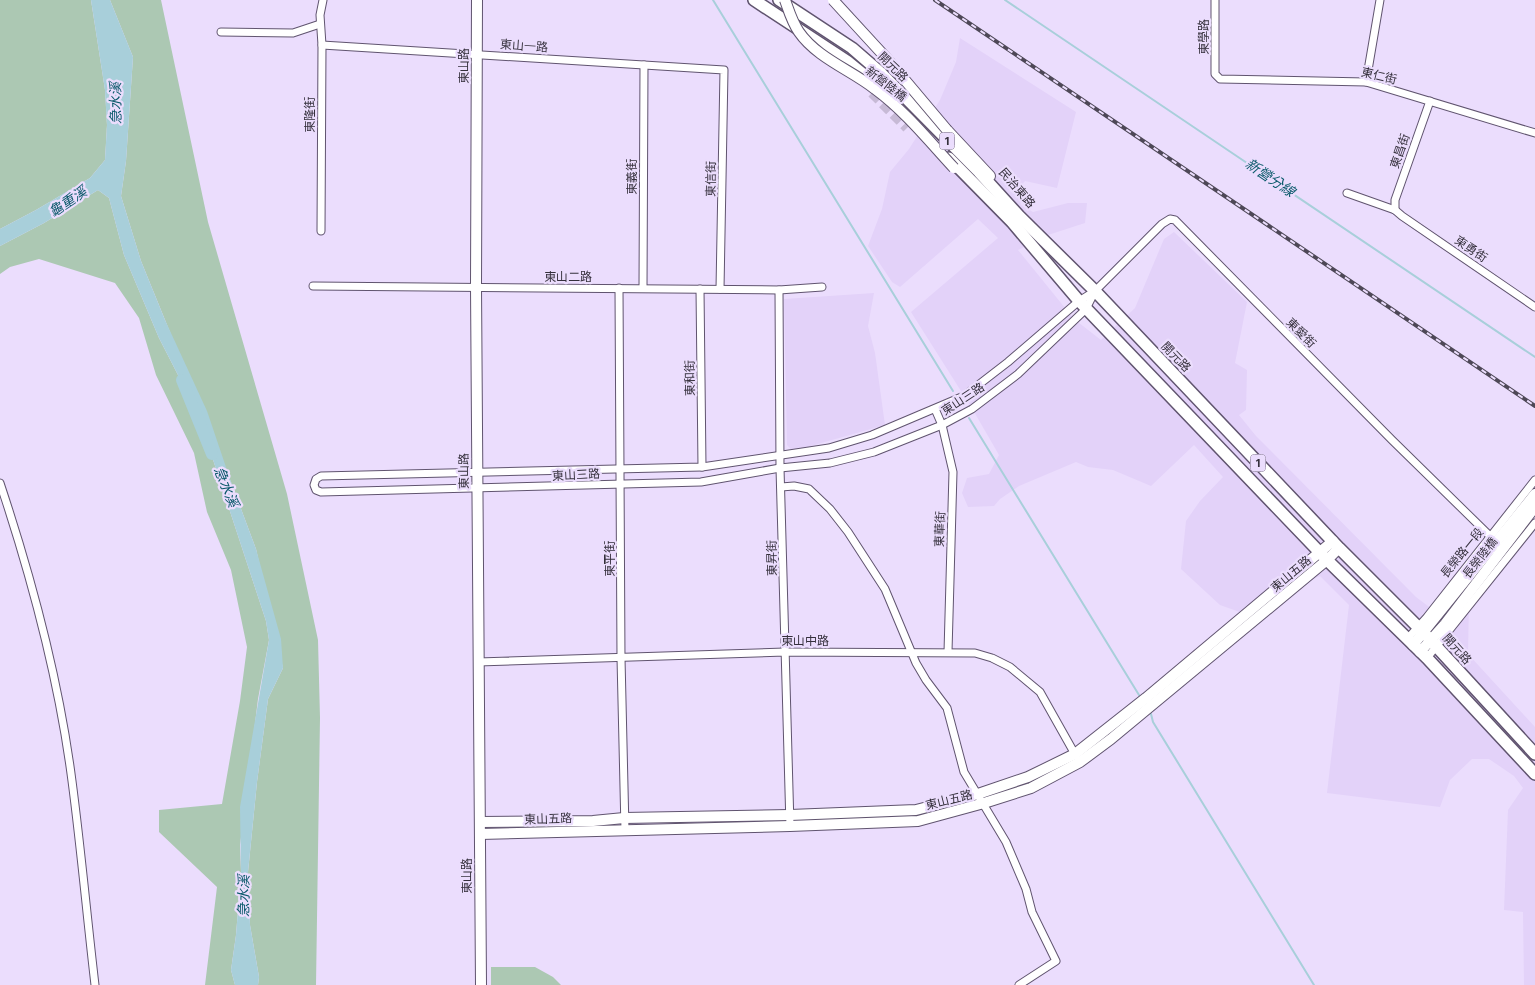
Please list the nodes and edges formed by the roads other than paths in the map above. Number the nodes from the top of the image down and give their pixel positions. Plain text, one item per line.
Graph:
1 (323, 0) edge
2 (477, 0) edge
3 (754, 0) edge
4 (779, 0) edge
5 (786, 0) edge
6 (833, 0) edge
7 (1215, 0) edge
8 (1380, 0) edge
9 (320, 24) junction
10 (221, 32) dead end
11 (863, 34) dead end
12 (878, 42) dead end
13 (322, 45) junction
14 (476, 54) junction
15 (644, 65) junction
16 (724, 70) joint
17 (1215, 74) joint
18 (1366, 82) junction
19 (1430, 101) junction
20 (947, 130) joint
21 (1535, 133) edge
22 (954, 168) joint
23 (1347, 193) dead end
24 (1395, 210) junction
25 (321, 231) dead end
26 (1066, 263) junction
27 (1056, 276) junction
28 (313, 286) dead end
29 (476, 287) junction
30 (822, 287) dead end
31 (618, 288) junction
32 (643, 288) junction
33 (700, 289) junction
34 (720, 289) junction
35 (778, 290) junction
36 (1094, 291) junction
37 (1082, 305) junction
38 (1535, 307) edge
39 (935, 409) junction
40 (942, 425) junction
41 (781, 455) junction
42 (702, 467) junction
43 (780, 468) junction
44 (620, 469) junction
45 (477, 473) junction
46 (1535, 480) edge
47 (0, 483) edge
48 (620, 484) junction
49 (781, 487) junction
50 (477, 489) junction
51 (1535, 494) edge
52 (1535, 507) edge
53 (1535, 523) edge
54 (1491, 537) junction
55 (1336, 544) junction
56 (1323, 556) junction
57 (1441, 620) junction
58 (1427, 637) junction
59 (1417, 648) junction
60 (785, 652) junction
61 (948, 652) junction
62 (912, 653) junction
63 (621, 658) junction
64 (478, 662) junction
65 (1535, 754) edge
66 (1078, 758) junction
67 (1535, 774) edge
68 (978, 794) junction
69 (984, 804) junction
70 (790, 815) junction
71 (624, 818) junction
72 (480, 822) junction
73 (790, 826) junction
74 (625, 830) junction
75 (480, 834) junction
76 (95, 985) edge
77 (481, 985) edge
78 (1019, 985) edge

1 - 9 street, 東隆街
2 - 14 street, 東山路
3 - 27 main road, 開元路 / 1
4 - 26 main road, 開元路 / 1
5 - 22 street, 新營陸橋, bridge
6 - 20 street, 新營陸橋, bridge
7 - 17 street, 東學路
8 - 18 street
9 - 10 street
9 - 13 street, 東隆街
11 - 12 street
13 - 14 street, 東山一路
13 - 25 street, 東隆街
14 - 15 street, 東山一路
14 - 29 street, 東山路
15 - 16 street, 東山一路
15 - 32 street, 東義街
16 - 34 street, 東信街
17 - 18 street, 東仁街
18 - 19 street, 東仁街
19 - 21 street, 東仁街
19 - 24 street, 東昌街
20 - 26 street, 民治東路
22 - 27 street, 開元路
23 - 24 street, 東勇街
24 - 38 street, 東勇街
26 - 36 main road, 開元路 / 1
27 - 37 main road, 開元路 / 1
28 - 29 street, 東山二路
29 - 31 street, 東山二路
29 - 45 street, 東山路
30 - 35 street, 東山二路
31 - 32 street, 東山二路
31 - 44 street, 東平街
32 - 33 street, 東山二路
33 - 34 street, 東山二路
33 - 42 street, 東和街
34 - 35 street, 東山二路
35 - 41 street, 東昇街
36 - 37 street, 東山三路
36 - 54 street, 東愛街
36 - 55 main road, 開元路 / 1
37 - 39 street, 東山三路
37 - 40 street, 東山三路
37 - 56 main road, 開元路 / 1
39 - 40 street, 東華街
39 - 41 street, 東山三路
40 - 43 street, 東山三路
40 - 61 street, 東華街
41 - 42 street, 東山三路
41 - 43 street, 東昇街
42 - 44 street, 東山三路
43 - 48 street, 東山三路
43 - 49 street, 東昇街
44 - 45 street, 東山三路
44 - 48 street, 東平街
45 - 50 street, 東山路
45 - 50 street, 東山三路
46 - 54 street, 長榮路一段
47 - 76 street
48 - 50 street, 東山三路
48 - 63 street, 東平街
49 - 60 street, 東昇街
49 - 62 street
50 - 64 street, 東山路
51 - 57 street, 長榮陸橋
52 - 57 street, 長榮陸橋
53 - 58 street, 長榮路一段
54 - 58 street, 長榮路一段
55 - 56 street, 東山五路
55 - 58 main road, 開元路 / 1
56 - 59 main road, 開元路 / 1
56 - 66 street, 東山五路
57 - 58 street, 長榮路一段
58 - 59 street, 長榮路一段
58 - 59 street, 長榮路一段
58 - 65 main road, 開元路 / 1
59 - 67 main road, 開元路 / 1
60 - 62 street, 東山中路
60 - 63 street, 東山中路
60 - 70 street, 東昇街
61 - 62 street, 東山中路
61 - 66 street, 東山中路
62 - 68 street
63 - 64 street, 東山中路
63 - 71 street, 東平街
64 - 72 street, 東山路
66 - 68 street, 東山五路
66 - 69 street, 東山五路
68 - 69 street
68 - 70 street, 東山五路
69 - 73 street, 東山五路
69 - 78 street
70 - 71 street, 東山五路
70 - 73 street, 東昇街
71 - 72 street, 東山五路
71 - 74 street, 東平街
72 - 75 street, 東山路
73 - 74 street, 東山五路
74 - 75 street, 東山五路
75 - 77 street, 東山路

